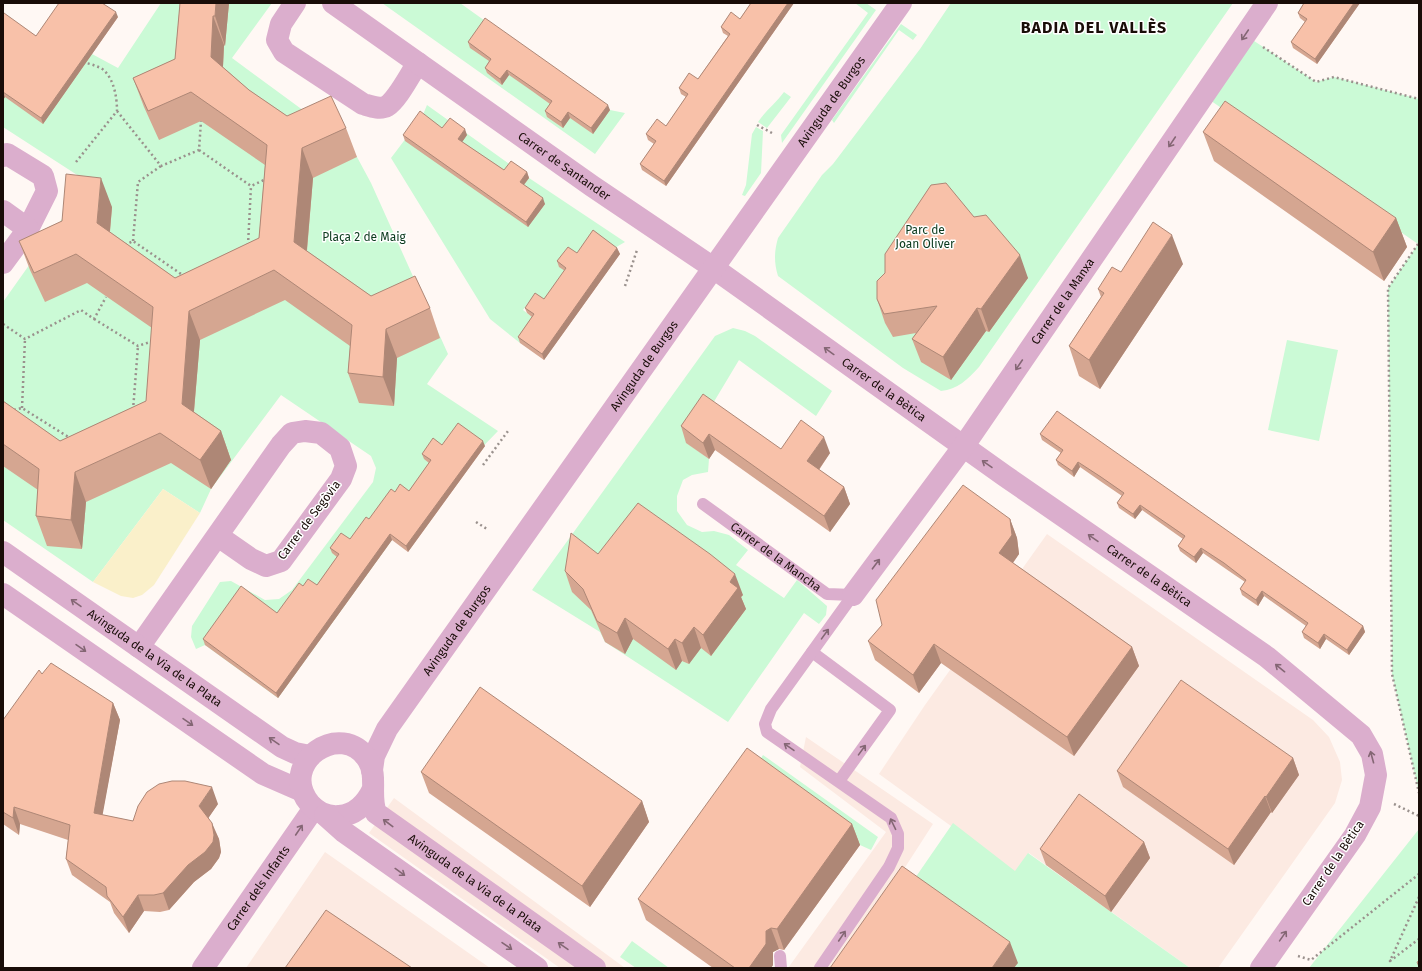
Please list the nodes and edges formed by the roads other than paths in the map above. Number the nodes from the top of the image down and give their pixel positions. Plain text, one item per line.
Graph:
1 (295, 3) edge
2 (333, 3) edge
3 (900, 3) edge
4 (1267, 3) edge
5 (418, 63) junction
6 (3, 156) edge
7 (3, 211) edge
8 (28, 229) junction
9 (3, 263) edge
10 (712, 267) junction
11 (963, 447) junction
12 (703, 504) dead end
13 (218, 536) junction
14 (3, 552) edge
15 (3, 594) edge
16 (853, 595) junction
17 (139, 647) junction
18 (812, 652) junction
19 (387, 729) junction
20 (342, 744) junction
21 (310, 756) junction
22 (372, 780) junction
23 (839, 781) junction
24 (314, 805) junction
25 (203, 968) edge
26 (538, 968) edge
27 (595, 968) edge
28 (820, 968) edge
29 (1261, 968) edge

1 - 5 street
2 - 5 street, Carrer de Santander
3 - 10 street, Avinguda de Burgos
4 -> 11 street, Carrer de la Manxa
5 - 10 street, Carrer de Santander
6 - 8 street
7 - 8 street
8 - 9 street
11 -> 10 street, Carrer de la Bètica
10 - 19 street, Avinguda de Burgos
16 -> 11 street, Carrer de la Manxa
29 -> 11 street, Carrer de la Bètica
12 - 16 lane, Carrer de la Mancha
13 - 13 street, Carrer de Segòvia
13 - 17 street, Carrer de Segòvia
17 -> 14 street, Avinguda de la Via de la Plata
15 -> 24 street
18 -> 16 lane
21 -> 17 street, Avinguda de la Via de la Plata
23 -> 18 lane
23 -> 18 lane
19 - 20 street, Avinguda de Burgos
19 - 22 street, Avinguda de Burgos
20 - 21 street
20 - 22 street
21 - 24 street
22 - 24 street
27 -> 22 street, Avinguda de la Via de la Plata
28 -> 23 lane
25 -> 24 street, Carrer dels Infants
24 -> 26 street

